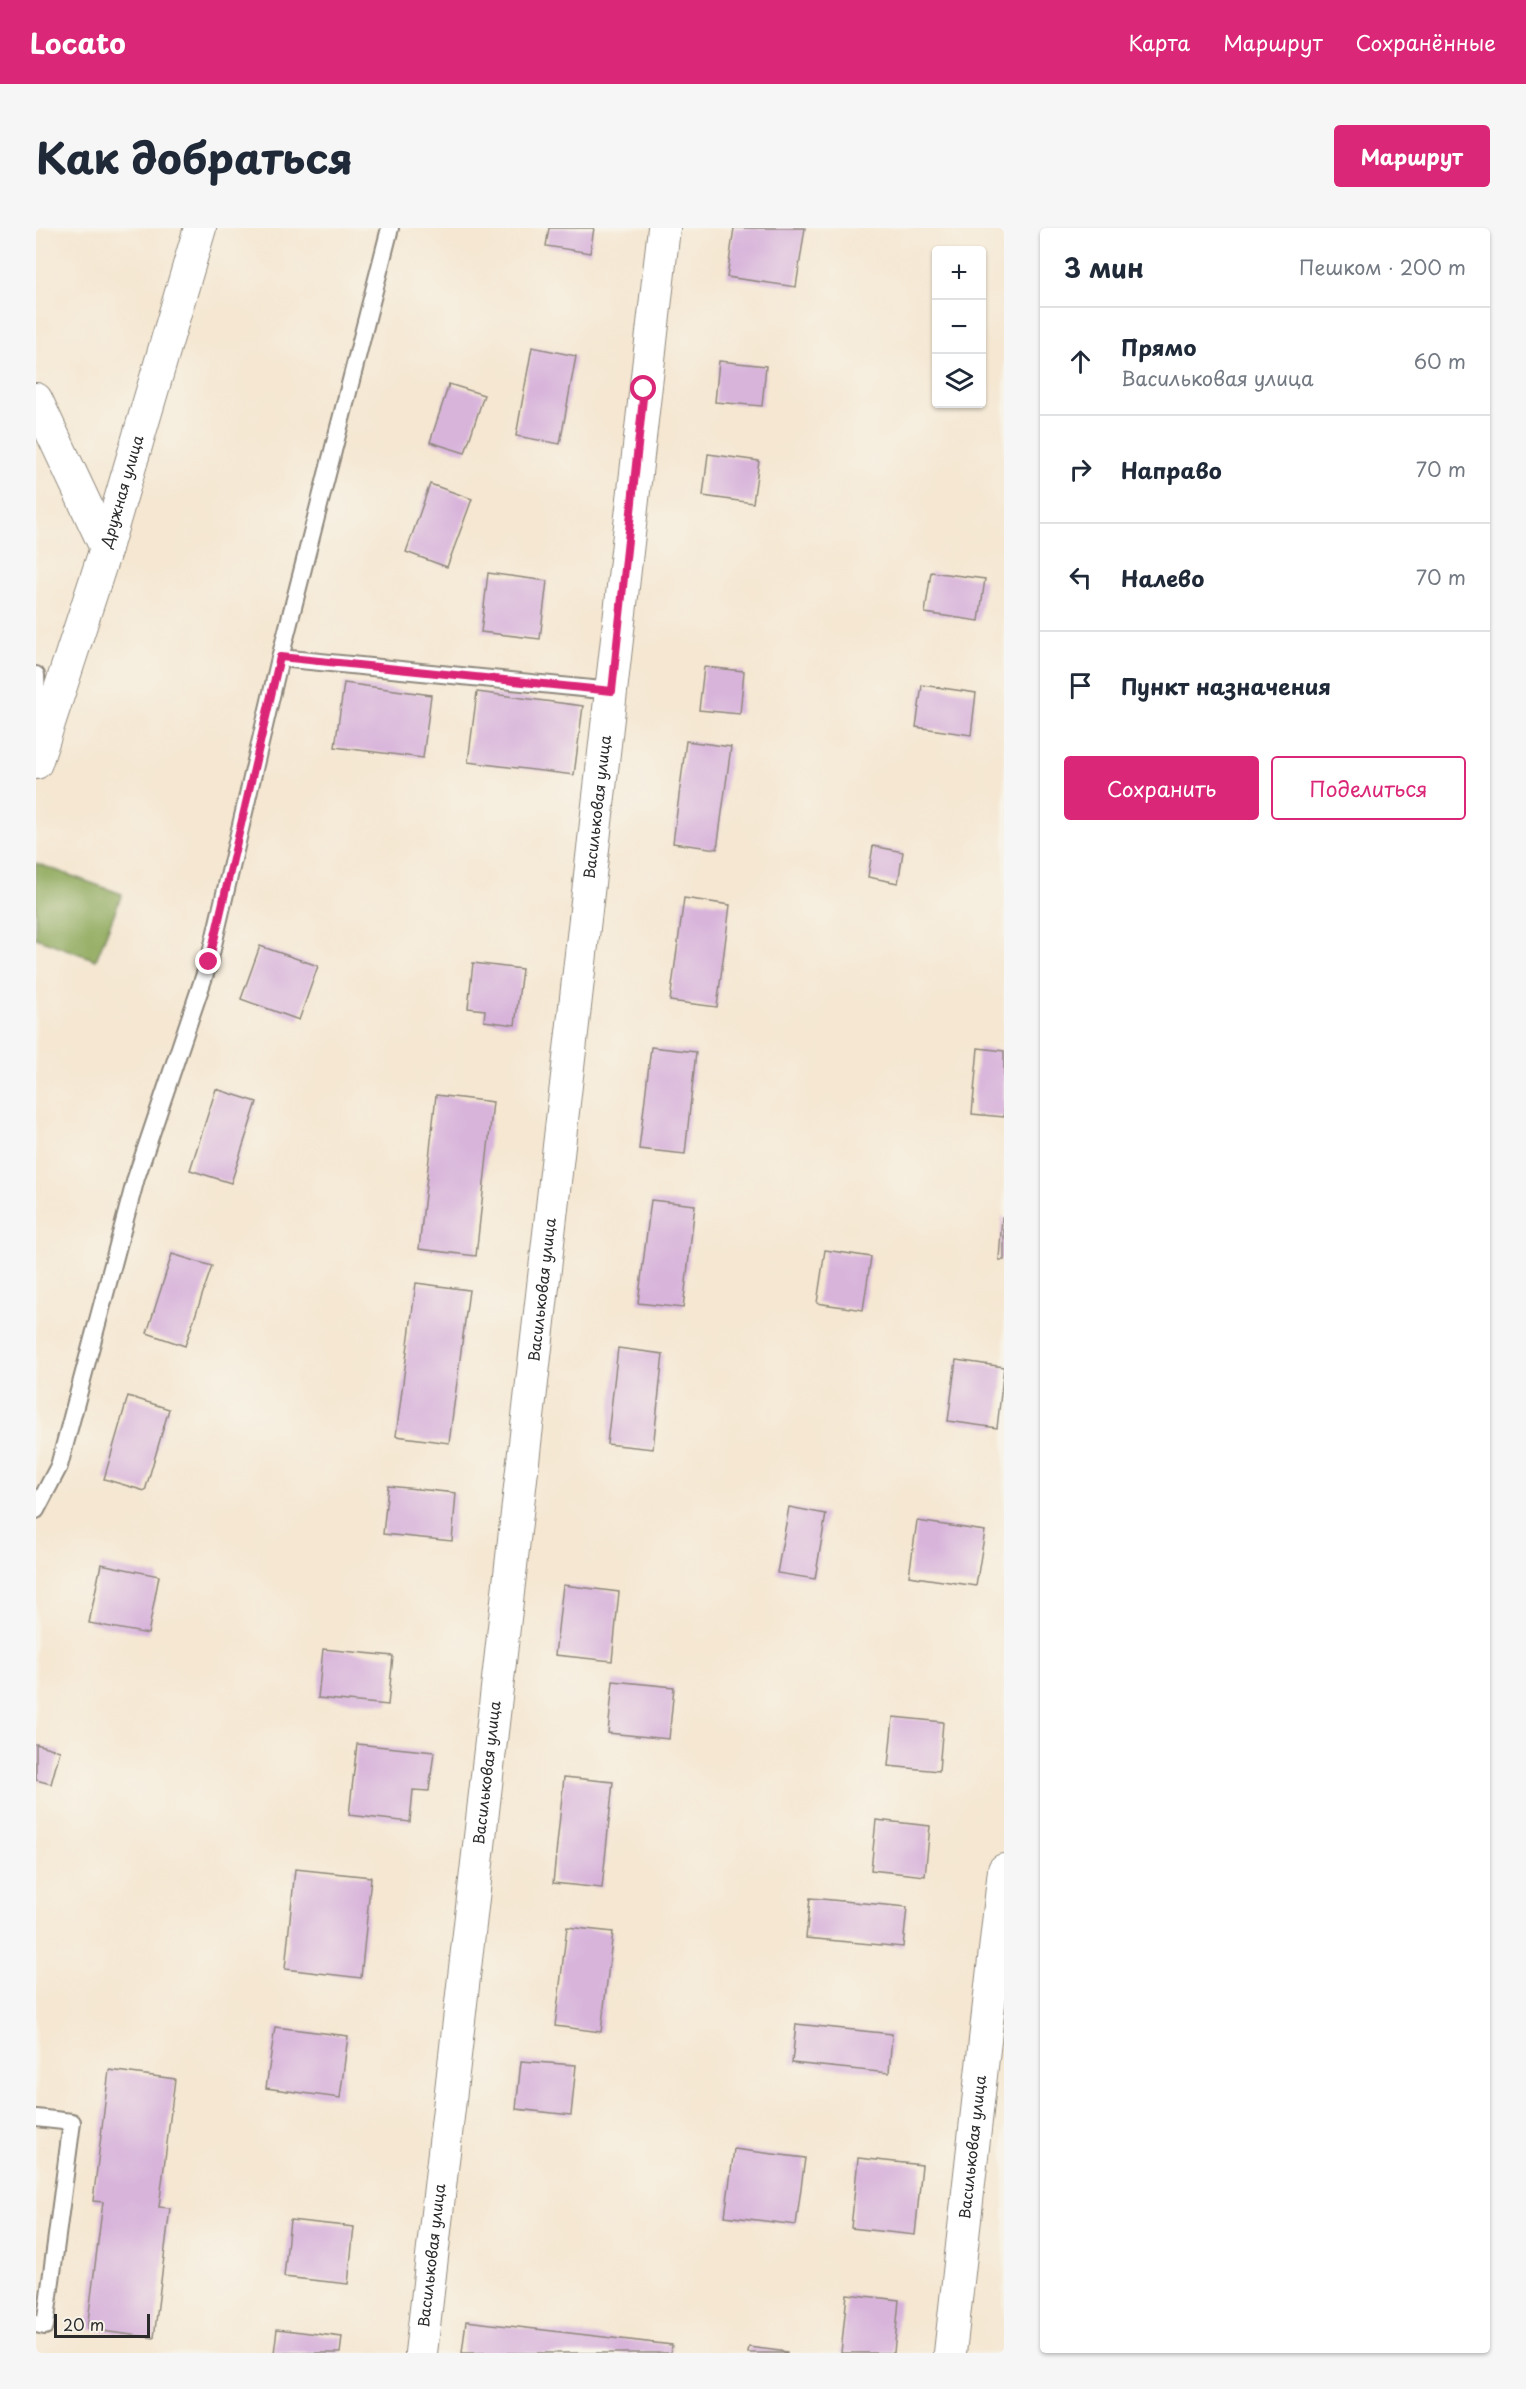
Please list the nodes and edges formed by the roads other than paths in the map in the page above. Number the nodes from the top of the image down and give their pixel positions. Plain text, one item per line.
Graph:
1 (200, 228) edge
2 (390, 228) edge
3 (664, 228) edge
4 (36, 399) edge
5 (106, 548) junction
6 (280, 657) junction
7 (36, 675) edge
8 (612, 691) junction
9 (37, 756) edge
10 (36, 1510) edge
11 (1004, 1870) edge
12 (36, 2118) edge
13 (36, 2325) edge
14 (421, 2353) edge
15 (950, 2353) edge

1 - 5 street, Дружная улица
2 - 6 lane
3 - 8 street, Васильковая улица
4 - 5 street
5 - 9 street, Дружная улица
6 - 8 lane
6 - 10 lane
7 - 9 lane
8 - 14 street, Васильковая улица
11 - 15 street, Васильковая улица
12 - 13 lane

